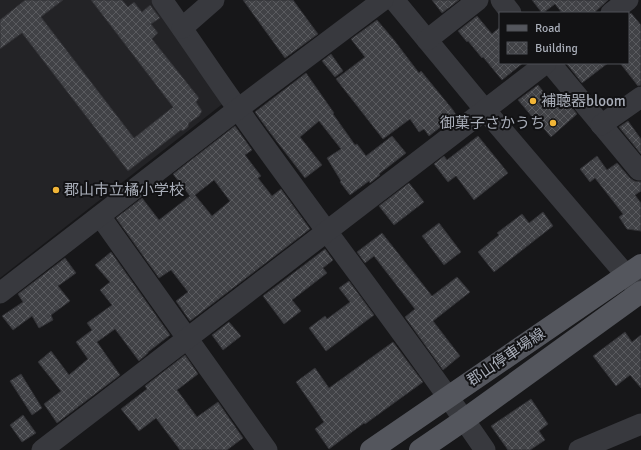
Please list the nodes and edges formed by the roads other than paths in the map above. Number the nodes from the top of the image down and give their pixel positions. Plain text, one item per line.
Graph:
1 (162, 0) edge
2 (214, 0) edge
3 (383, 0) edge
4 (394, 0) edge
5 (478, 0) edge
6 (501, 0) edge
7 (628, 0) edge
8 (510, 12) edge
9 (612, 12) edge
10 (182, 28) junction
11 (427, 40) junction
12 (545, 64) edge
13 (551, 64) edge
14 (641, 97) edge
15 (238, 109) junction
16 (485, 110) junction
17 (601, 125) junction
18 (641, 169) edge
19 (100, 216) junction
20 (327, 231) junction
21 (634, 270) edge
22 (641, 292) edge
23 (0, 293) edge
24 (187, 338) junction
25 (448, 396) junction
26 (464, 420) junction
27 (641, 424) edge
28 (42, 450) edge
29 (267, 450) edge
30 (371, 450) edge
31 (420, 450) edge
32 (485, 450) edge
33 (579, 450) edge

1 - 10 street
2 - 10 street
3 - 15 street
4 - 11 street
5 - 11 street
6 - 8 street
7 - 9 street
10 - 15 street
11 - 16 street
12 - 16 street
13 - 17 street
14 - 17 street
15 - 19 street
15 - 20 street
16 - 20 street
16 - 21 street
17 - 18 street
19 - 23 street
19 - 24 street
20 - 24 street
20 - 25 street
21 - 22 street
21 - 25 main road, 郡山停車場線
22 - 26 main road, 郡山停車場線
24 - 28 street
24 - 29 street
25 - 26 street
25 - 30 main road, 郡山停車場線
26 - 31 main road, 郡山停車場線
26 - 32 street
27 - 33 street

